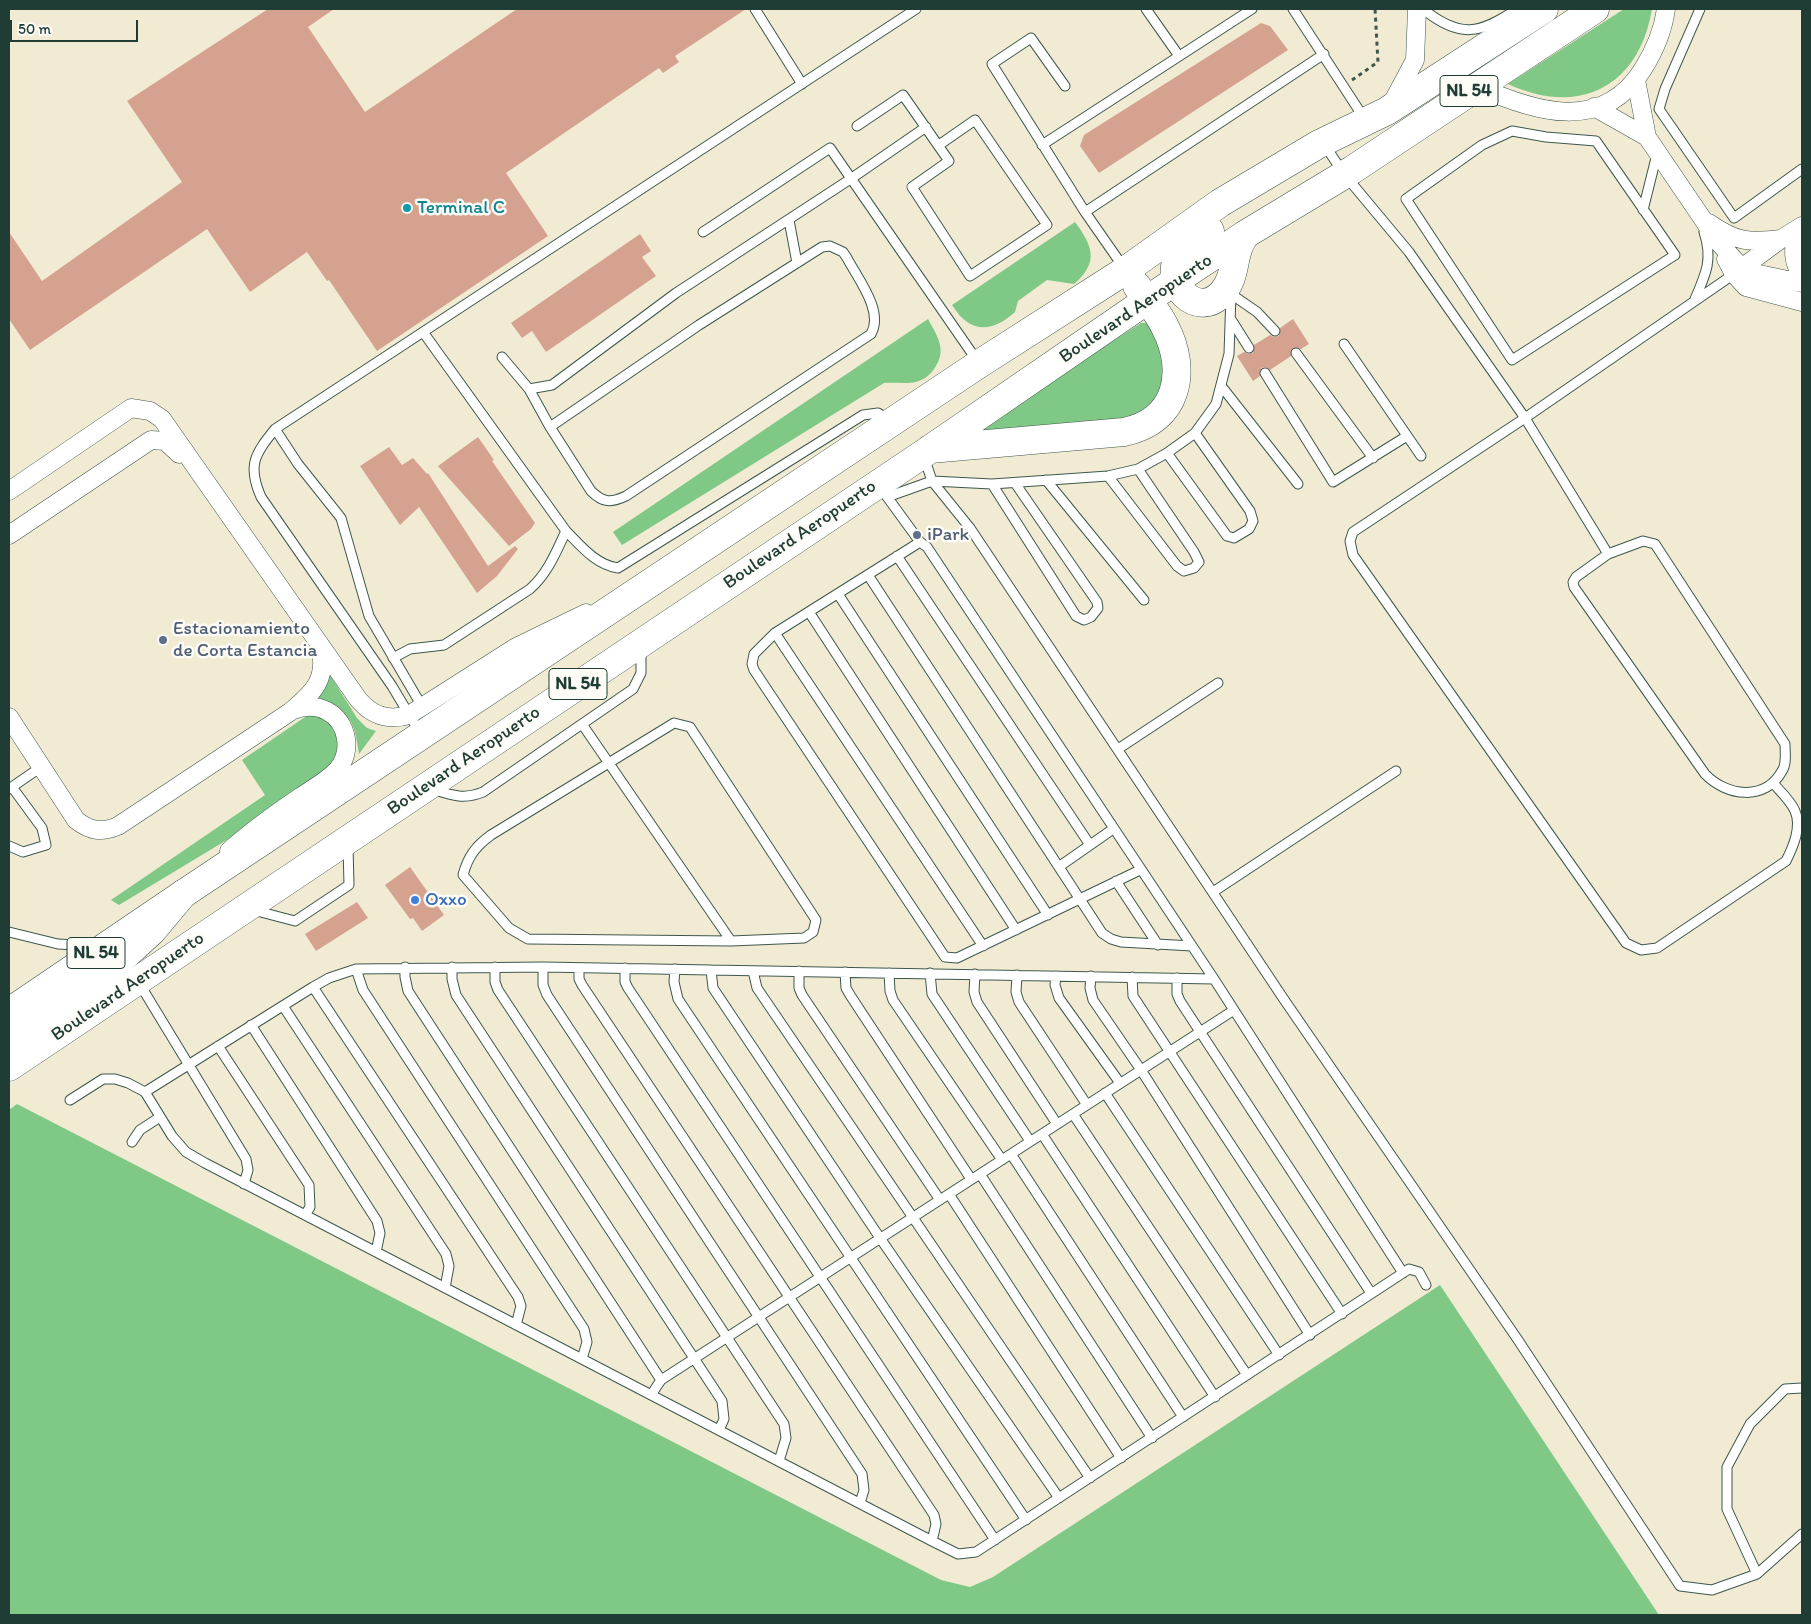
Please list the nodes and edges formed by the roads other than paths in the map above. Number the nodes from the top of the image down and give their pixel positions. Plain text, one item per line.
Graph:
1 (755, 9) edge
2 (916, 9) edge
3 (1146, 9) edge
4 (1252, 9) edge
5 (1293, 9) edge
6 (1417, 9) edge
7 (1423, 9) edge
8 (1518, 9) edge
9 (1544, 9) edge
10 (1595, 9) edge
11 (1666, 9) edge
12 (1700, 9) edge
13 (1324, 54) junction
14 (1179, 56) junction
15 (1636, 80) junction
16 (802, 84) junction
17 (1065, 86) dead end
18 (1477, 86) junction
19 (1594, 107) junction
20 (1376, 116) junction
21 (857, 126) dead end
22 (926, 127) junction
23 (1647, 137) junction
24 (1321, 143) junction
25 (939, 145) junction
26 (1042, 146) junction
27 (1658, 153) junction
28 (1802, 169) edge
29 (1344, 174) junction
30 (852, 178) junction
31 (1643, 210) junction
32 (1084, 212) junction
33 (1700, 217) junction
34 (789, 220) junction
35 (703, 232) dead end
36 (1793, 232) edge
37 (1246, 234) junction
38 (796, 263) junction
39 (1126, 270) junction
40 (1738, 271) junction
41 (1802, 276) edge
42 (1175, 281) junction
43 (1802, 283) edge
44 (1231, 286) junction
45 (1695, 299) junction
46 (1147, 301) junction
47 (1802, 302) edge
48 (1232, 320) junction
49 (1275, 331) dead end
50 (424, 332) junction
51 (1344, 344) dead end
52 (1249, 348) dead end
53 (1296, 352) dead end
54 (502, 357) dead end
55 (979, 364) junction
56 (1265, 373) dead end
57 (1222, 387) junction
58 (529, 389) junction
59 (1525, 418) junction
60 (893, 422) junction
61 (550, 427) junction
62 (275, 429) junction
63 (1195, 433) junction
64 (1407, 436) junction
65 (926, 451) junction
66 (1168, 453) junction
67 (1421, 456) dead end
68 (1373, 458) junction
69 (1138, 469) junction
70 (1108, 476) junction
71 (204, 480) junction
72 (1046, 480) junction
73 (932, 481) junction
74 (1015, 482) junction
75 (992, 484) junction
76 (1298, 484) dead end
77 (882, 490) junction
78 (9, 491) edge
79 (566, 531) junction
80 (9, 535) edge
81 (920, 542) junction
82 (1608, 554) junction
83 (898, 556) junction
84 (868, 575) junction
85 (838, 594) junction
86 (1144, 600) dead end
87 (808, 612) junction
88 (775, 633) junction
89 (313, 634) junction
90 (640, 642) junction
91 (393, 658) junction
92 (1218, 684) dead end
93 (290, 712) junction
94 (9, 717) edge
95 (424, 720) junction
96 (582, 724) junction
97 (1118, 749) junction
98 (608, 762) junction
99 (41, 767) junction
100 (1396, 771) dead end
101 (1773, 783) junction
102 (425, 787) junction
103 (11, 788) edge
104 (1113, 829) junction
105 (348, 839) junction
106 (1090, 845) junction
107 (9, 846) edge
108 (1060, 866) junction
109 (1140, 870) junction
110 (1116, 882) junction
111 (1213, 892) junction
112 (183, 894) junction
113 (1081, 898) junction
114 (246, 908) junction
115 (1048, 914) junction
116 (1016, 930) junction
117 (9, 932) edge
118 (731, 941) junction
119 (108, 944) junction
120 (1158, 945) junction
121 (983, 946) junction
122 (1192, 946) junction
123 (405, 967) junction
124 (452, 967) junction
125 (495, 967) junction
126 (543, 967) junction
127 (579, 968) junction
128 (625, 968) junction
129 (356, 969) junction
130 (676, 969) junction
131 (710, 970) junction
132 (753, 970) junction
133 (799, 971) junction
134 (845, 972) junction
135 (890, 973) junction
136 (930, 974) junction
137 (974, 974) junction
138 (1017, 975) junction
139 (1056, 976) junction
140 (1091, 976) junction
141 (1132, 977) junction
142 (1177, 978) junction
143 (1214, 979) junction
144 (138, 981) junction
145 (313, 987) junction
146 (283, 1006) junction
147 (1234, 1010) junction
148 (9, 1012) edge
149 (251, 1025) junction
150 (1200, 1032) junction
151 (9, 1037) edge
152 (218, 1046) junction
153 (1169, 1051) junction
154 (189, 1064) junction
155 (9, 1068) edge
156 (1141, 1070) junction
157 (1120, 1083) junction
158 (145, 1092) junction
159 (1105, 1093) junction
160 (70, 1100) dead end
161 (1086, 1105) junction
162 (1073, 1114) junction
163 (160, 1117) junction
164 (1057, 1124) junction
165 (1042, 1134) junction
166 (1030, 1141) junction
167 (132, 1142) dead end
168 (1011, 1154) junction
169 (1002, 1160) junction
170 (980, 1174) junction
171 (971, 1179) junction
172 (244, 1184) junction
173 (949, 1194) junction
174 (940, 1200) junction
175 (306, 1216) junction
176 (912, 1218) junction
177 (880, 1238) junction
178 (376, 1252) junction
179 (850, 1258) junction
180 (1404, 1273) junction
181 (819, 1278) junction
182 (1426, 1284) dead end
183 (445, 1288) junction
184 (1372, 1293) junction
185 (790, 1296) junction
186 (1342, 1314) junction
187 (758, 1317) junction
188 (516, 1325) junction
189 (1310, 1335) junction
190 (726, 1338) junction
191 (1279, 1355) junction
192 (695, 1358) junction
193 (582, 1359) junction
194 (1247, 1375) junction
195 (661, 1380) junction
196 (1802, 1388) edge
197 (651, 1395) junction
198 (1215, 1397) junction
199 (1183, 1417) junction
200 (719, 1430) junction
201 (1152, 1438) junction
202 (1120, 1458) junction
203 (779, 1461) junction
204 (1090, 1478) junction
205 (1059, 1498) junction
206 (860, 1503) junction
207 (1026, 1520) junction
208 (1802, 1534) edge
209 (995, 1540) junction
210 (932, 1541) junction
211 (1757, 1574) junction

1 - 16 lane
2 - 16 lane
3 - 14 lane
4 - 14 lane
5 - 13 lane
6 - 20 street
7 - 8 lane
9 - 20 highway, Boulevard Aeropuerto / NL 54
10 - 18 highway, Boulevard Aeropuerto / NL 54
11 - 15 street
12 - 28 lane
13 - 20 lane
13 - 32 lane
14 - 26 lane
15 - 19 street
15 - 23 street
16 - 50 lane
17 - 26 lane
18 - 19 street
18 - 29 highway, Boulevard Aeropuerto / NL 54
19 - 23 street
20 - 24 highway, Boulevard Aeropuerto / NL 54
21 - 22 lane
22 - 25 lane
22 - 30 lane
23 - 27 street
24 - 29 lane
24 - 39 highway, Boulevard Aeropuerto / NL 54
24 - 42 highway
25 - 25 lane
26 - 32 lane
27 - 31 lane
27 - 33 street
29 - 37 highway, Boulevard Aeropuerto / NL 54
29 - 59 lane
30 - 34 lane
30 - 35 lane
30 - 55 lane
31 - 31 lane
32 - 39 lane
33 - 36 street
33 - 40 street
33 - 45 lane
34 - 38 lane
34 - 58 lane
36 - 40 street
36 - 41 street
37 - 42 highway, Boulevard Aeropuerto / NL 54
37 - 44 highway
38 - 61 lane
38 - 61 lane
39 - 46 highway
39 - 55 highway, Boulevard Aeropuerto / NL 54
40 - 43 street
40 - 45 lane
40 - 47 street
42 - 44 highway
42 - 46 highway, Boulevard Aeropuerto / NL 54
44 - 48 lane
44 - 49 lane
45 - 59 lane
46 - 65 highway, Boulevard Aeropuerto / NL 54
46 - 65 highway
48 - 52 lane
48 - 57 lane
50 - 62 lane
50 - 79 lane
51 - 64 lane
53 - 68 lane
54 - 58 lane
55 - 60 highway, Boulevard Aeropuerto / NL 54
56 - 68 lane
57 - 63 lane
57 - 76 lane
58 - 61 lane
59 - 82 lane
59 - 101 lane
60 - 79 lane
60 - 95 highway, Boulevard Aeropuerto / NL 54
62 - 91 lane
62 - 95 lane
63 - 66 lane
63 - 66 lane
64 - 67 lane
64 - 68 lane
65 - 73 lane
65 - 77 highway, Boulevard Aeropuerto / NL 54
66 - 69 lane
69 - 70 lane
69 - 70 lane
70 - 72 lane
71 - 78 street
71 - 80 street
71 - 89 street
72 - 74 lane
72 - 86 lane
73 - 75 lane
73 - 77 lane
73 - 97 lane
74 - 75 lane
74 - 75 lane
77 - 81 lane
77 - 90 highway, Boulevard Aeropuerto / NL 54
79 - 91 lane
81 - 83 lane
81 - 104 lane
82 - 101 lane
82 - 101 lane
83 - 84 lane
83 - 106 lane
84 - 85 lane
84 - 108 lane
85 - 87 lane
85 - 115 lane
87 - 88 lane
87 - 116 lane
88 - 121 lane
88 - 121 lane
89 - 93 street
89 - 95 street
90 - 96 lane
90 - 102 highway, Boulevard Aeropuerto / NL 54
91 - 95 lane
92 - 97 lane
93 - 99 street
93 - 112 street
94 - 99 street
95 - 112 highway, Boulevard Aeropuerto / NL 54
96 - 98 lane
96 - 102 lane
97 - 111 lane
98 - 118 lane
98 - 118 lane
98 - 118 lane
99 - 103 lane
100 - 111 lane
102 - 105 highway, Boulevard Aeropuerto / NL 54
103 - 107 lane
104 - 106 lane
104 - 109 lane
105 - 114 highway, Boulevard Aeropuerto / NL 54
105 - 114 lane
106 - 108 lane
108 - 113 lane
109 - 110 lane
109 - 122 lane
110 - 113 lane
110 - 120 lane
111 - 211 lane
112 - 119 highway, Boulevard Aeropuerto / NL 54
112 - 151 highway
113 - 115 lane
113 - 120 lane
114 - 144 highway, Boulevard Aeropuerto / NL 54
115 - 116 lane
116 - 121 lane
117 - 119 lane
119 - 148 highway, Boulevard Aeropuerto / NL 54
120 - 122 lane
122 - 143 lane
123 - 124 lane
123 - 129 lane
123 - 195 lane
124 - 125 lane
124 - 192 lane
125 - 126 lane
125 - 190 lane
126 - 127 lane
126 - 187 lane
127 - 128 lane
127 - 185 lane
128 - 130 lane
128 - 181 lane
129 - 145 lane
129 - 193 lane
130 - 131 lane
130 - 179 lane
131 - 132 lane
131 - 177 lane
132 - 133 lane
132 - 176 lane
133 - 134 lane
133 - 174 lane
134 - 135 lane
134 - 171 lane
135 - 136 lane
135 - 169 lane
136 - 137 lane
136 - 166 lane
137 - 138 lane
137 - 164 lane
138 - 139 lane
138 - 161 lane
139 - 140 lane
139 - 157 lane
140 - 141 lane
140 - 156 lane
141 - 142 lane
141 - 153 lane
142 - 143 lane
142 - 150 lane
143 - 147 lane
144 - 154 lane
144 - 155 highway, Boulevard Aeropuerto / NL 54
145 - 146 lane
145 - 188 lane
146 - 149 lane
146 - 183 lane
147 - 150 lane
147 - 180 lane
149 - 152 lane
149 - 178 lane
150 - 153 lane
150 - 184 lane
152 - 154 lane
152 - 175 lane
153 - 156 lane
153 - 186 lane
154 - 158 lane
154 - 172 lane
156 - 157 lane
156 - 189 lane
157 - 159 lane
158 - 160 lane
158 - 163 lane
159 - 161 lane
159 - 191 lane
161 - 162 lane
162 - 164 lane
162 - 194 lane
163 - 167 lane
163 - 172 lane
164 - 165 lane
165 - 166 lane
165 - 198 lane
166 - 168 lane
168 - 169 lane
168 - 199 lane
169 - 170 lane
170 - 171 lane
170 - 201 lane
171 - 173 lane
172 - 175 lane
173 - 174 lane
173 - 202 lane
174 - 176 lane
175 - 178 lane
176 - 177 lane
176 - 204 lane
177 - 179 lane
177 - 205 lane
178 - 183 lane
179 - 181 lane
179 - 207 lane
180 - 182 lane
180 - 184 lane
181 - 185 lane
181 - 209 lane
183 - 188 lane
184 - 186 lane
185 - 187 lane
185 - 210 lane
186 - 189 lane
187 - 190 lane
187 - 206 lane
188 - 193 lane
189 - 191 lane
190 - 192 lane
190 - 203 lane
191 - 194 lane
192 - 195 lane
192 - 200 lane
193 - 197 lane
194 - 198 lane
195 - 197 lane
196 - 211 lane
197 - 200 lane
198 - 199 lane
199 - 201 lane
200 - 203 lane
201 - 202 lane
202 - 204 lane
203 - 206 lane
204 - 205 lane
205 - 207 lane
206 - 210 lane
207 - 209 lane
208 - 211 lane
209 - 210 lane

